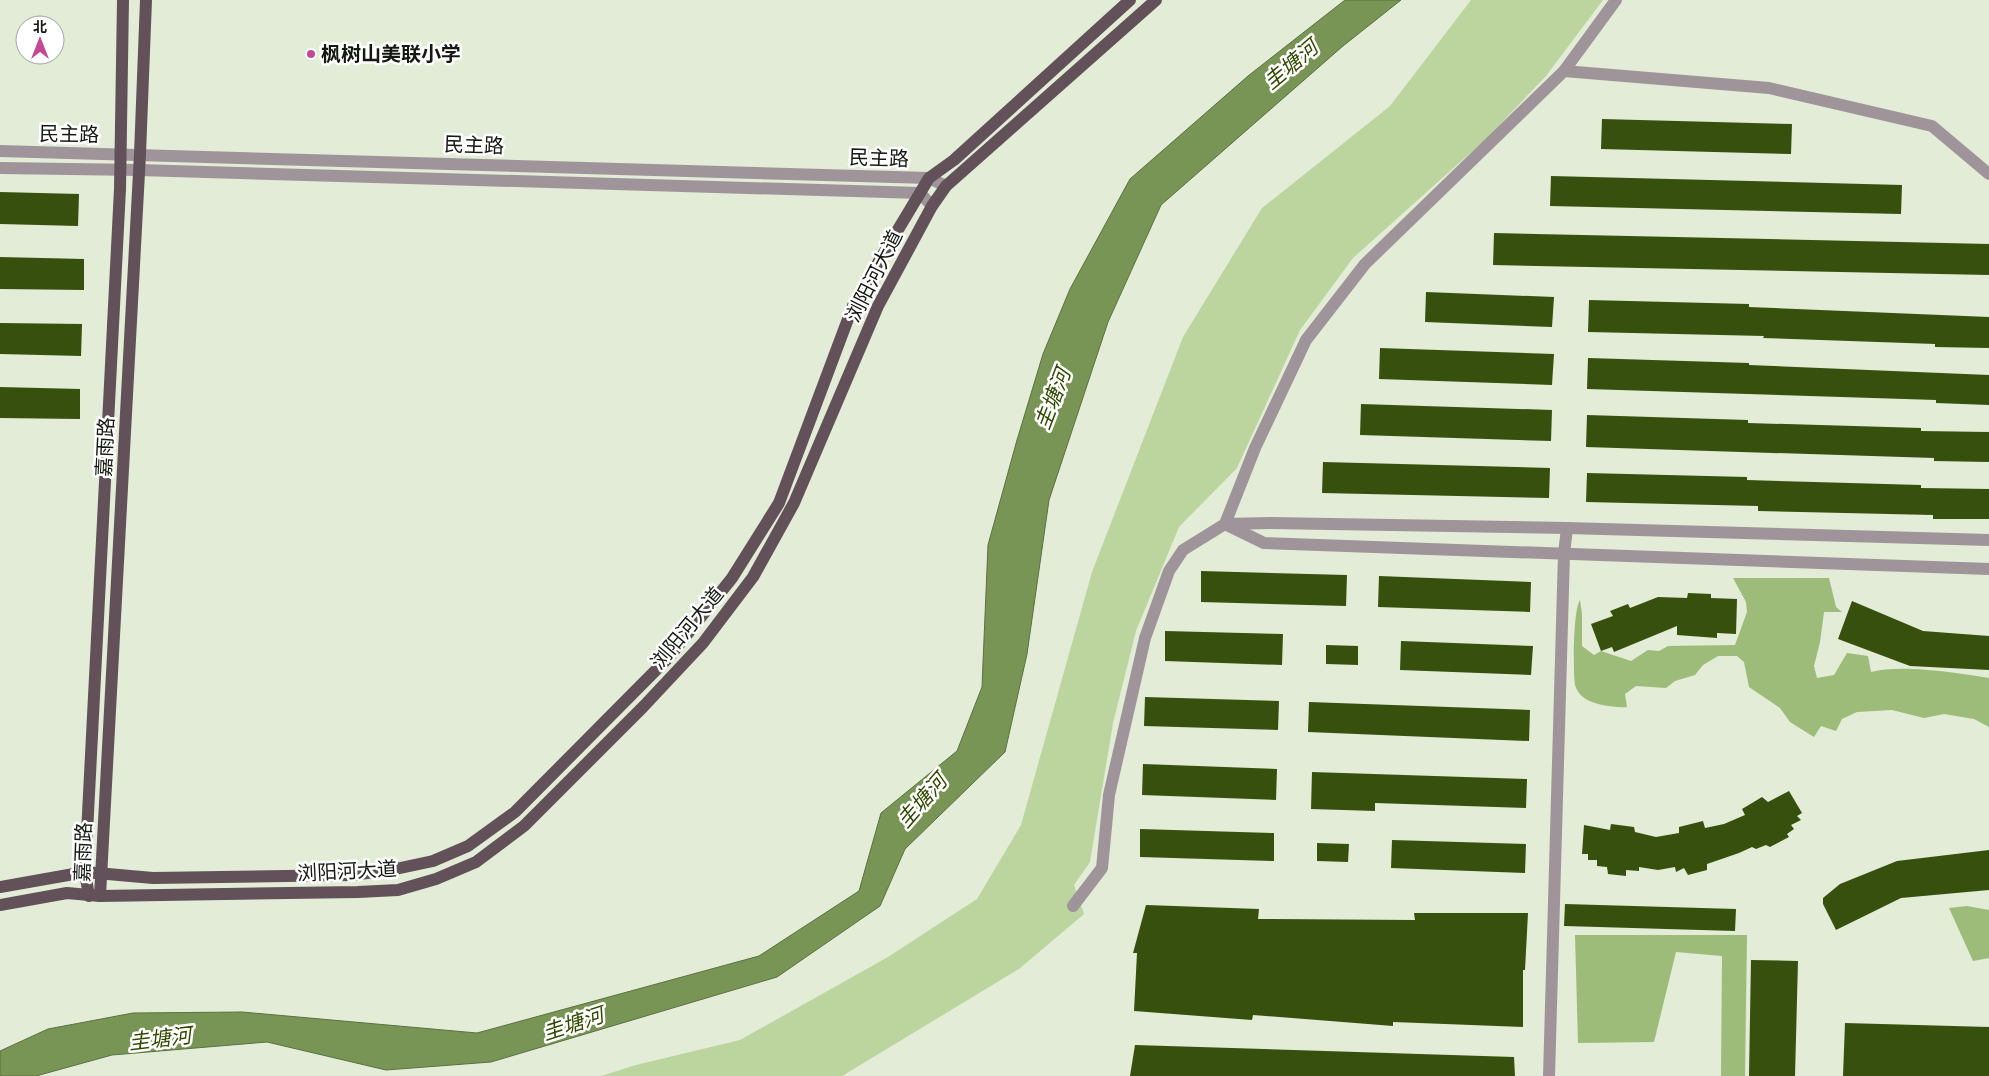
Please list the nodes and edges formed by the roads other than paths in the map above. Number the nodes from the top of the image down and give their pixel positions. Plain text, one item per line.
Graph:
1 (123, 0) edge
2 (146, 0) edge
3 (1130, 0) edge
4 (1156, 0) edge
5 (1616, 0) edge
6 (1564, 71) junction
7 (0, 151) edge
8 (120, 154) junction
9 (140, 154) junction
10 (0, 168) edge
11 (139, 170) junction
12 (120, 171) junction
13 (1989, 174) edge
14 (929, 178) junction
15 (946, 186) junction
16 (920, 193) junction
17 (932, 206) junction
18 (1224, 524) junction
19 (1567, 528) junction
20 (1989, 540) edge
21 (1564, 554) junction
22 (1989, 569) edge
23 (85, 872) junction
24 (100, 874) junction
25 (0, 887) edge
26 (95, 896) junction
27 (0, 905) edge
28 (1072, 906) dead end
29 (1548, 1076) edge

1 - 8 main road, 嘉雨路
2 - 9 main road, 嘉雨路
3 - 14 main road, 浏阳河大道
4 - 15 main road, 浏阳河大道
5 - 6 street
6 - 13 street
6 - 18 street
7 - 8 street, 民主路
8 - 9 street, 民主路
8 - 12 main road, 嘉雨路
9 - 11 main road, 嘉雨路
9 - 14 street, 民主路
10 - 12 street, 民主路
11 - 12 street, 民主路
11 - 16 street, 民主路
11 - 24 main road, 嘉雨路
12 - 23 main road, 嘉雨路
14 - 15 street, 民主路
14 - 16 main road, 浏阳河大道
15 - 17 main road, 浏阳河大道
16 - 17 street, 民主路
16 - 24 main road, 浏阳河大道
17 - 26 main road, 浏阳河大道
18 - 19 street
18 - 21 street
18 - 28 street
19 - 20 street
19 - 21 street
21 - 22 street
21 - 29 street
23 - 24 main road, 浏阳河大道
23 - 25 main road, 浏阳河大道
23 - 26 main road, 嘉雨路
24 - 26 main road, 嘉雨路
26 - 27 main road, 浏阳河大道

